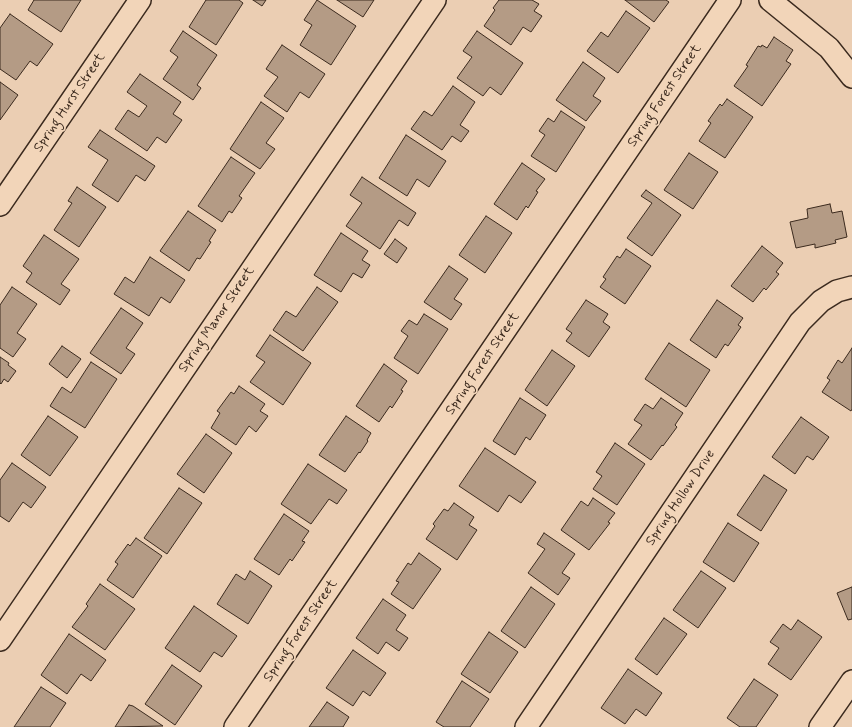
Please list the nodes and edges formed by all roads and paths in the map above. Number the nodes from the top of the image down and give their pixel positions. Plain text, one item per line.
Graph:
1 (140, 0) edge
2 (435, 0) edge
3 (730, 0) edge
4 (770, 0) edge
5 (852, 77) edge
6 (0, 205) edge
7 (852, 287) edge
8 (0, 640) edge
9 (852, 680) edge
10 (235, 727) edge
11 (526, 727) edge
12 (820, 727) edge

1 - 6 street, Spring Hurst Street
2 - 8 street, Spring Manor Street
3 - 10 street, Spring Forest Street
4 - 5 street
7 - 11 street, Spring Hollow Drive
9 - 12 street

